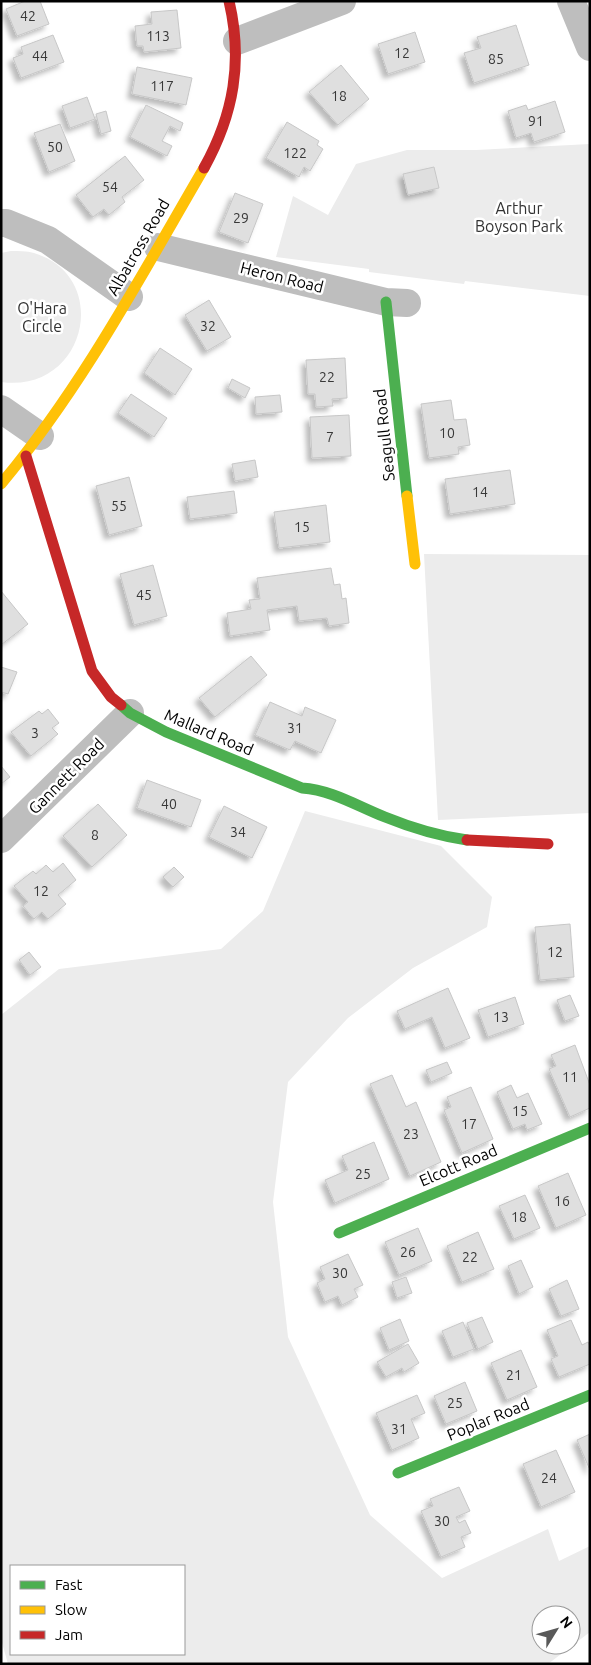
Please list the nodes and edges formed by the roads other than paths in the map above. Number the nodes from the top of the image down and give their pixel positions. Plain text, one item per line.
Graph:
1 (229, 1) edge
2 (342, 1) edge
3 (571, 1) edge
4 (237, 41) junction
5 (590, 47) edge
6 (3, 216) edge
7 (158, 247) junction
8 (129, 297) junction
9 (396, 303) joint
10 (1, 409) edge
11 (33, 446) junction
12 (1, 484) edge
13 (414, 564) dead end
14 (130, 713) junction
15 (1, 839) edge
16 (548, 844) dead end
17 (590, 1128) edge
18 (339, 1232) dead end
19 (590, 1395) edge
20 (398, 1474) dead end

1 - 4 street, Albatross Road
2 - 4 street
3 - 5 street
4 - 7 street, Albatross Road
6 - 8 street
7 - 8 street, Albatross Road
7 - 9 street, Heron Road
8 - 11 street, Albatross Road
9 - 13 street, Seagull Road
10 - 11 street
11 - 12 street, Albatross Road
11 - 14 street, Mallard Road
14 - 15 street, Gannett Road
14 - 16 street, Mallard Road
17 - 18 street, Elcott Road
19 - 20 street, Poplar Road

